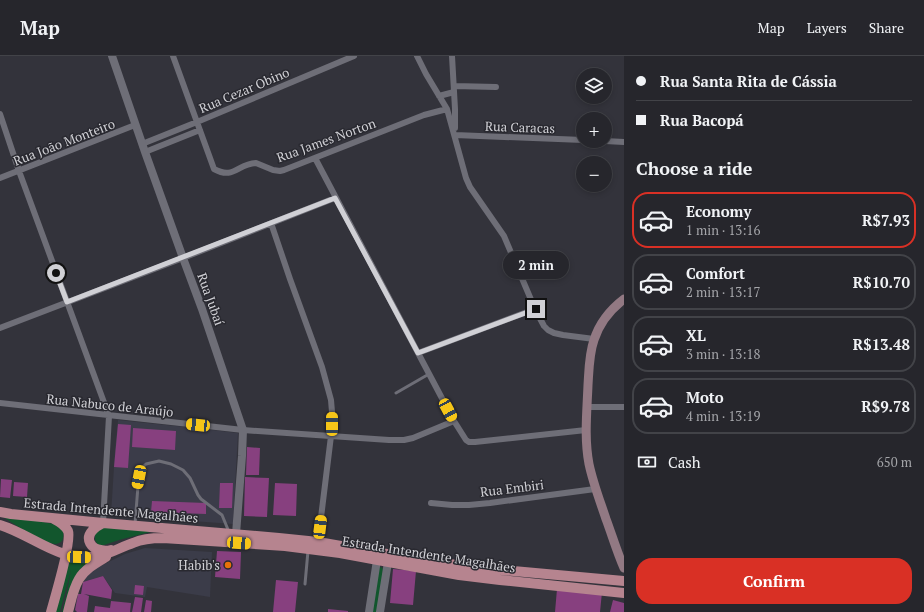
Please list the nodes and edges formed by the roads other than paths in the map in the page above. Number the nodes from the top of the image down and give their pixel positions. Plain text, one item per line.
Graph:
1 (112, 56) edge
2 (174, 56) edge
3 (354, 56) edge
4 (417, 56) edge
5 (452, 56) edge
6 (496, 87) dead end
7 (454, 89) junction
8 (440, 96) junction
9 (448, 109) junction
10 (0, 114) edge
11 (197, 122) junction
12 (135, 125) junction
13 (200, 130) junction
14 (455, 133) junction
15 (576, 140) edge
16 (612, 141) edge
17 (624, 142) edge
18 (142, 144) junction
19 (145, 152) junction
20 (315, 158) junction
21 (19, 171) junction
22 (0, 178) edge
23 (335, 198) junction
24 (271, 223) junction
25 (182, 258) junction
26 (624, 298) edge
27 (67, 302) junction
28 (536, 309) junction
29 (0, 328) edge
30 (594, 339) junction
31 (418, 353) junction
32 (429, 374) junction
33 (396, 393) dead end
34 (0, 403) edge
35 (624, 406) edge
36 (587, 407) junction
37 (110, 416) junction
38 (454, 421) junction
39 (243, 430) junction
40 (586, 430) junction
41 (332, 436) junction
42 (595, 489) junction
43 (431, 503) dead end
44 (0, 512) edge
45 (54, 519) junction
46 (103, 523) junction
47 (0, 524) edge
48 (134, 526) junction
49 (233, 534) junction
50 (318, 542) junction
51 (117, 549) junction
52 (308, 549) junction
53 (66, 555) junction
54 (377, 560) junction
55 (388, 562) junction
56 (624, 568) edge
57 (624, 581) edge
58 (305, 584) dead end
59 (624, 593) edge
60 (51, 612) edge
61 (68, 612) edge
62 (369, 612) edge
63 (380, 612) edge

1 - 12 street, Rua Jubaí
2 - 11 street, Rua James Norton
3 - 11 street, Rua Cezar Obino
4 - 8 street
5 - 7 street
6 - 7 street
7 - 8 street
7 - 14 street
8 - 9 street
9 - 14 street
9 - 20 street, Rua James Norton
10 - 21 street
11 - 13 street, Rua James Norton
11 - 18 street, Rua Cezar Obino
12 - 18 street, Rua Jubaí
12 - 21 street, Rua João Monteiro
13 - 19 street, Rua Cezar Obino
13 - 20 street, Rua James Norton
14 - 15 street, Rua Caracas
14 - 28 street
16 - 17 street
18 - 19 street, Rua Jubaí
19 - 25 street, Rua Jubaí
20 - 23 street
21 - 22 street, Rua João Monteiro
21 - 27 street
23 - 24 street
23 - 31 street
24 - 25 street
24 - 41 street
25 - 27 street
25 - 39 street, Rua Jubaí
26 - 30 main road
27 - 29 street
27 - 37 street
28 - 30 street
28 - 31 street
30 - 36 main road
31 - 32 street
32 - 33 lane
32 - 38 street
34 - 37 street, Rua Nabuco de Araújo
35 - 36 street
36 - 40 main road
37 - 39 street, Rua Nabuco de Araújo
37 - 46 street
38 - 40 street
38 - 41 street, Rua Nabuco de Araújo
39 - 41 street, Rua Nabuco de Araújo
39 - 49 street, Rua Jubaí
40 - 42 main road
41 - 50 street
42 - 43 street, Rua Embiri
42 - 56 main road
44 - 45 main road, Estrada Intendente Magalhães
45 - 46 main road, Estrada Intendente Magalhães
45 - 53 main road
46 - 48 main road, Estrada Intendente Magalhães
46 - 51 main road
47 - 53 main road, Estrada Intendente Magalhães
48 - 49 main road, Estrada Intendente Magalhães
48 - 49 lane
49 - 50 main road, Estrada Intendente Magalhães
50 - 57 main road, Estrada Intendente Magalhães
51 - 52 main road, Estrada Intendente Magalhães
51 - 53 main road, Estrada Intendente Magalhães
51 - 61 main road
52 - 54 main road, Estrada Intendente Magalhães
52 - 58 lane
53 - 60 main road
54 - 55 main road, Estrada Intendente Magalhães
54 - 62 street
55 - 59 main road, Estrada Intendente Magalhães
55 - 63 street

